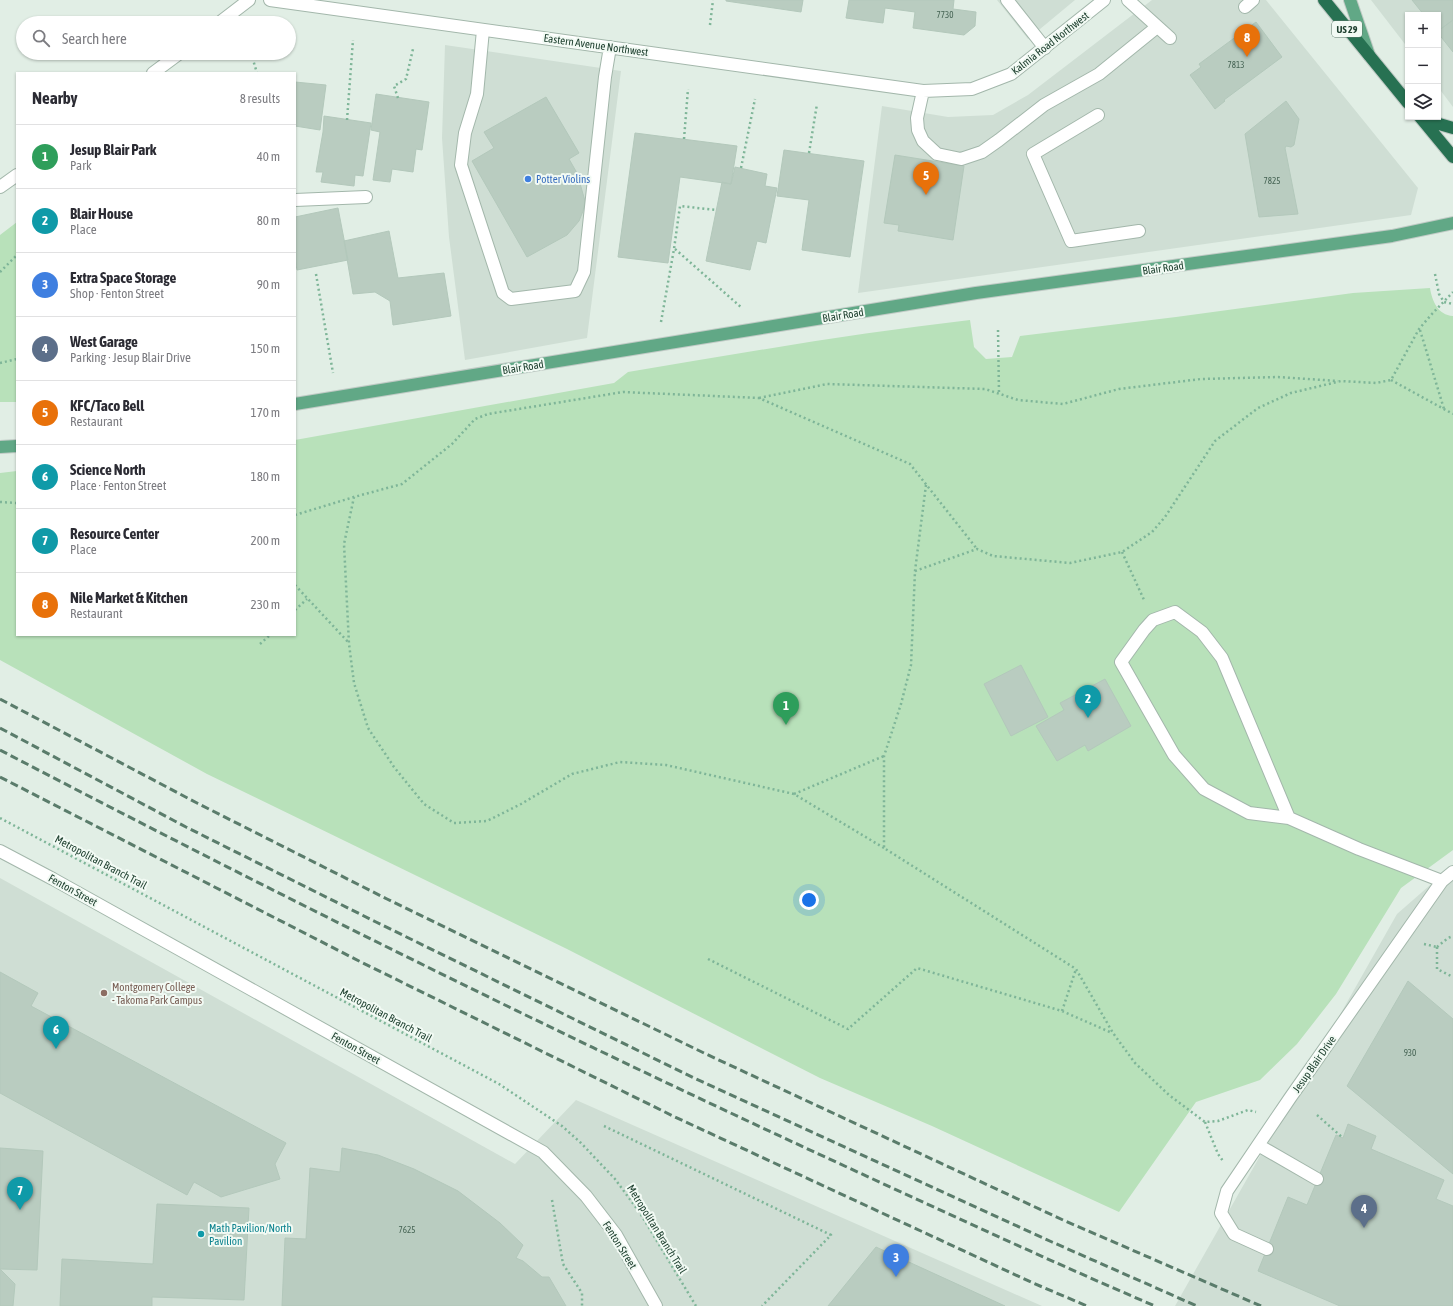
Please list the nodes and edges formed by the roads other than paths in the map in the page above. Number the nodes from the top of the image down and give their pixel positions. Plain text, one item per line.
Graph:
1 (249, 0) edge
2 (270, 0) edge
3 (1007, 0) edge
4 (1104, 0) edge
5 (1128, 0) edge
6 (1324, 0) edge
7 (1350, 0) edge
8 (228, 16) edge
9 (1157, 26) junction
10 (484, 30) junction
11 (1170, 38) dead end
12 (610, 47) junction
13 (1045, 48) junction
14 (1370, 58) junction
15 (171, 60) edge
16 (154, 72) edge
17 (922, 91) junction
18 (1405, 99) edge
19 (1098, 115) dead end
20 (1423, 120) edge
21 (1427, 120) edge
22 (1453, 128) edge
23 (1453, 157) edge
24 (16, 176) edge
25 (0, 187) edge
26 (366, 197) dead end
27 (296, 200) edge
28 (1453, 223) edge
29 (1139, 231) dead end
30 (296, 404) edge
31 (16, 446) edge
32 (0, 447) edge
33 (1289, 818) junction
34 (0, 850) edge
35 (1453, 872) edge
36 (1442, 881) junction
37 (1258, 1145) junction
38 (1317, 1179) dead end
39 (1267, 1249) dead end
40 (656, 1306) edge

1 - 8 street
2 - 10 street, Eastern Avenue Northwest
3 - 13 street
4 - 13 street, Kalmia Road Northwest
5 - 9 street
6 - 14 highway, US 29
7 - 14 main road
9 - 11 street
9 - 17 street
10 - 12 street, Eastern Avenue Northwest
10 - 12 street
12 - 17 street, Eastern Avenue Northwest
13 - 17 street, Kalmia Road Northwest
14 - 18 highway, US 29
15 - 16 street
19 - 29 street
20 - 23 highway
21 - 22 highway
24 - 25 street
26 - 27 street
28 - 30 main road, Blair Road
31 - 32 main road
33 - 33 street
33 - 36 street
34 - 40 street, Fenton Street
35 - 36 street, Jesup Blair Drive
36 - 37 street, Jesup Blair Drive
37 - 38 street
37 - 39 street, Jesup Blair Drive

